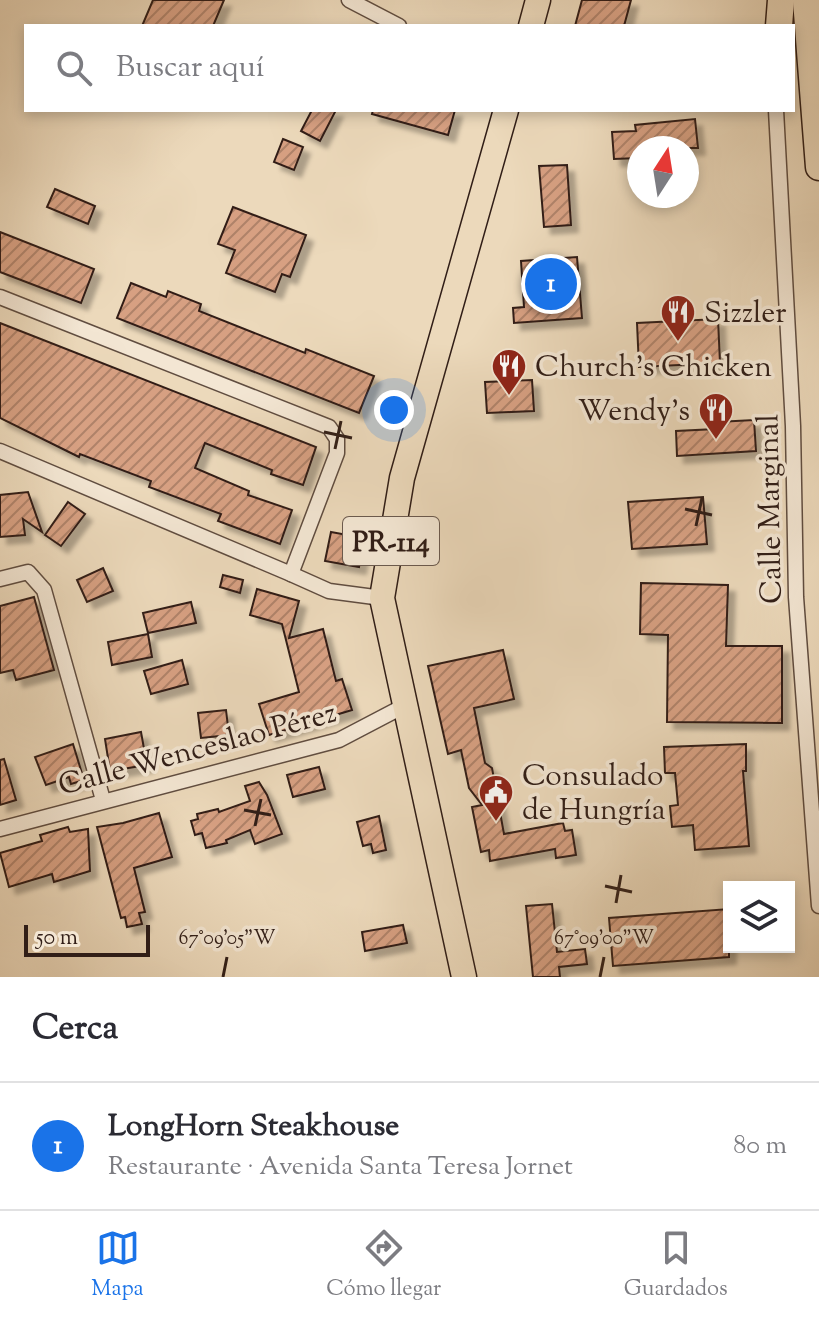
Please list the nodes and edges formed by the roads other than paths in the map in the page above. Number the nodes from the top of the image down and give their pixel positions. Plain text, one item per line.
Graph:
1 (349, 0) edge
2 (538, 0) edge
3 (781, 0) edge
4 (806, 0) edge
5 (395, 24) edge
6 (532, 24) edge
7 (779, 24) edge
8 (505, 112) edge
9 (776, 112) edge
10 (819, 167) edge
11 (0, 297) edge
12 (0, 451) edge
13 (291, 574) junction
14 (0, 579) edge
15 (382, 598) junction
16 (404, 706) junction
17 (103, 800) junction
18 (0, 829) edge
19 (819, 906) edge
20 (464, 977) edge

1 - 5 street
2 - 6 main road
3 - 7 highway
4 - 10 highway
8 - 15 main road, PR-114
9 - 19 street, Calle Marginal
11 - 13 street
12 - 13 street
13 - 15 street
14 - 17 street
15 - 16 main road, PR-114
16 - 17 street, Calle Wenceslao Pérez
16 - 20 main road, PR-114
17 - 18 street, Calle Wenceslao Pérez

